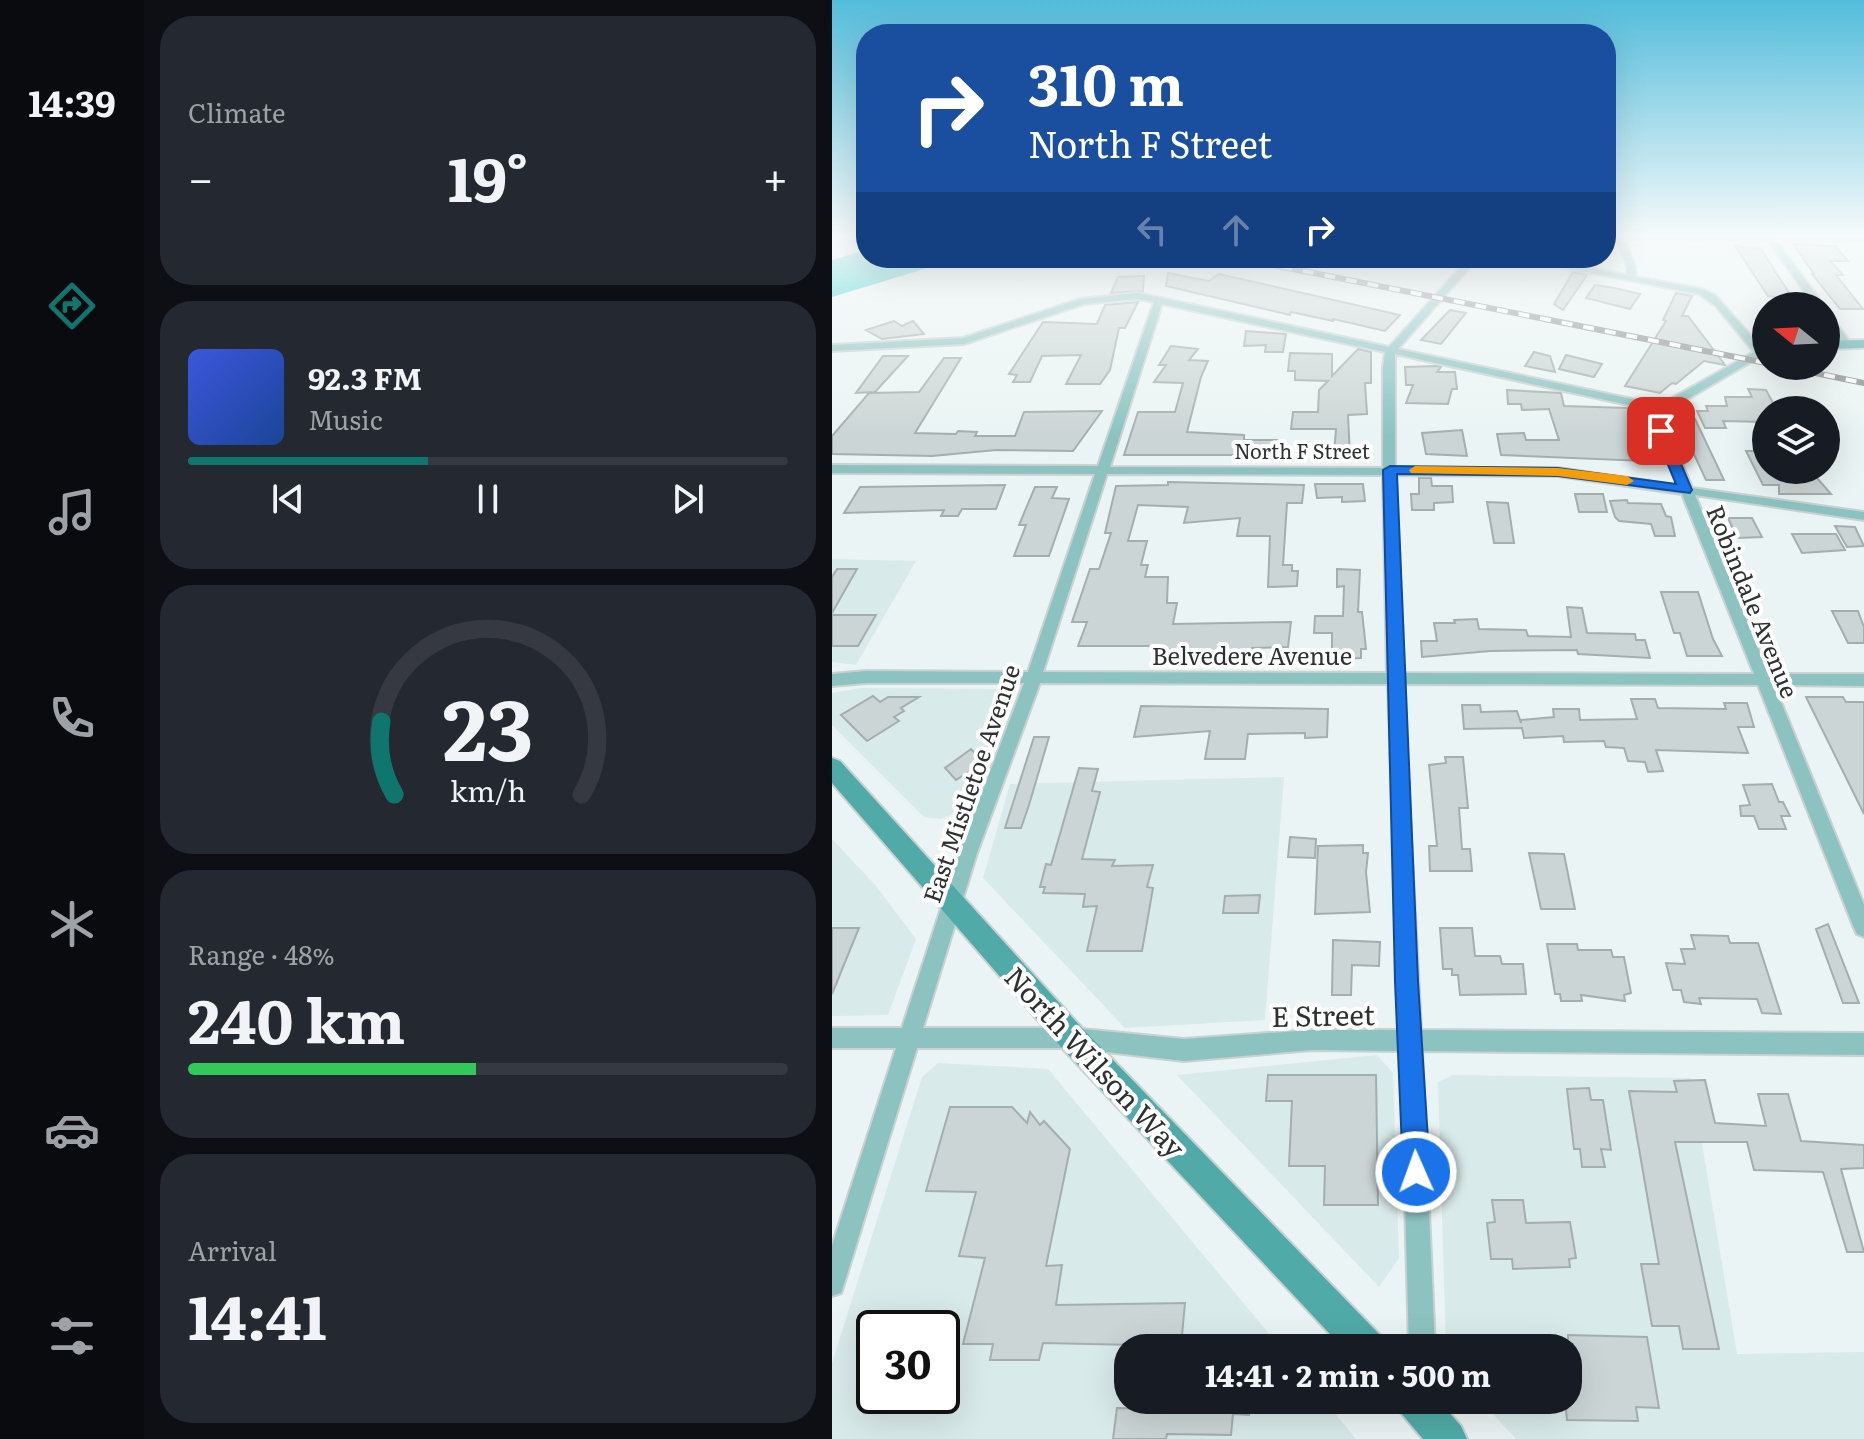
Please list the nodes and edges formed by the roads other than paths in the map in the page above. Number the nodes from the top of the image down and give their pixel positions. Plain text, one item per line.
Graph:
1 (1085, 302) edge
2 (1158, 302) edge
3 (1169, 302) edge
4 (1434, 302) edge
5 (1719, 302) edge
6 (1840, 336) edge
7 (1840, 344) edge
8 (1846, 344) junction
9 (1864, 344) edge
10 (1752, 345) edge
11 (832, 348) edge
12 (1392, 349) junction
13 (1752, 359) edge
14 (1662, 409) junction
15 (832, 469) edge
16 (1102, 470) junction
17 (1390, 470) junction
18 (1685, 490) junction
19 (1864, 516) edge
20 (1032, 678) junction
21 (1397, 679) junction
22 (1763, 679) junction
23 (832, 680) edge
24 (1864, 680) edge
25 (832, 767) edge
26 (953, 903) junction
27 (1864, 928) edge
28 (832, 1038) edge
29 (910, 1038) junction
30 (1072, 1038) junction
31 (1410, 1040) junction
32 (1864, 1044) edge
33 (832, 1284) edge
34 (1354, 1334) edge
35 (1421, 1334) edge
36 (1428, 1414) edge
37 (1448, 1439) edge

1 - 11 street
2 - 16 street, East Mistletoe Avenue
3 - 12 street
4 - 12 street
5 - 10 street
6 - 8 street
7 - 8 main road
8 - 9 main road
12 - 14 street
12 - 17 street
13 - 14 street
14 - 18 street, Robindale Avenue
15 - 16 street, North F Street
16 - 17 street, North F Street
16 - 20 street, East Mistletoe Avenue
17 - 18 street, North F Street
17 - 21 street
18 - 19 street, North F Street
18 - 22 street, Robindale Avenue
20 - 21 street, Belvedere Avenue
20 - 23 street, Belvedere Avenue
20 - 26 street, East Mistletoe Avenue
21 - 22 street, Belvedere Avenue
21 - 31 street
22 - 24 street, Belvedere Avenue
22 - 27 street, Robindale Avenue
25 - 26 main road, North Wilson Way
26 - 29 street, East Mistletoe Avenue
26 - 30 main road, North Wilson Way
28 - 29 street, E Street
29 - 30 street, E Street
29 - 33 street, East Mistletoe Avenue
30 - 31 street, E Street
30 - 34 main road, North Wilson Way
31 - 32 street, E Street
31 - 35 street
36 - 37 main road

